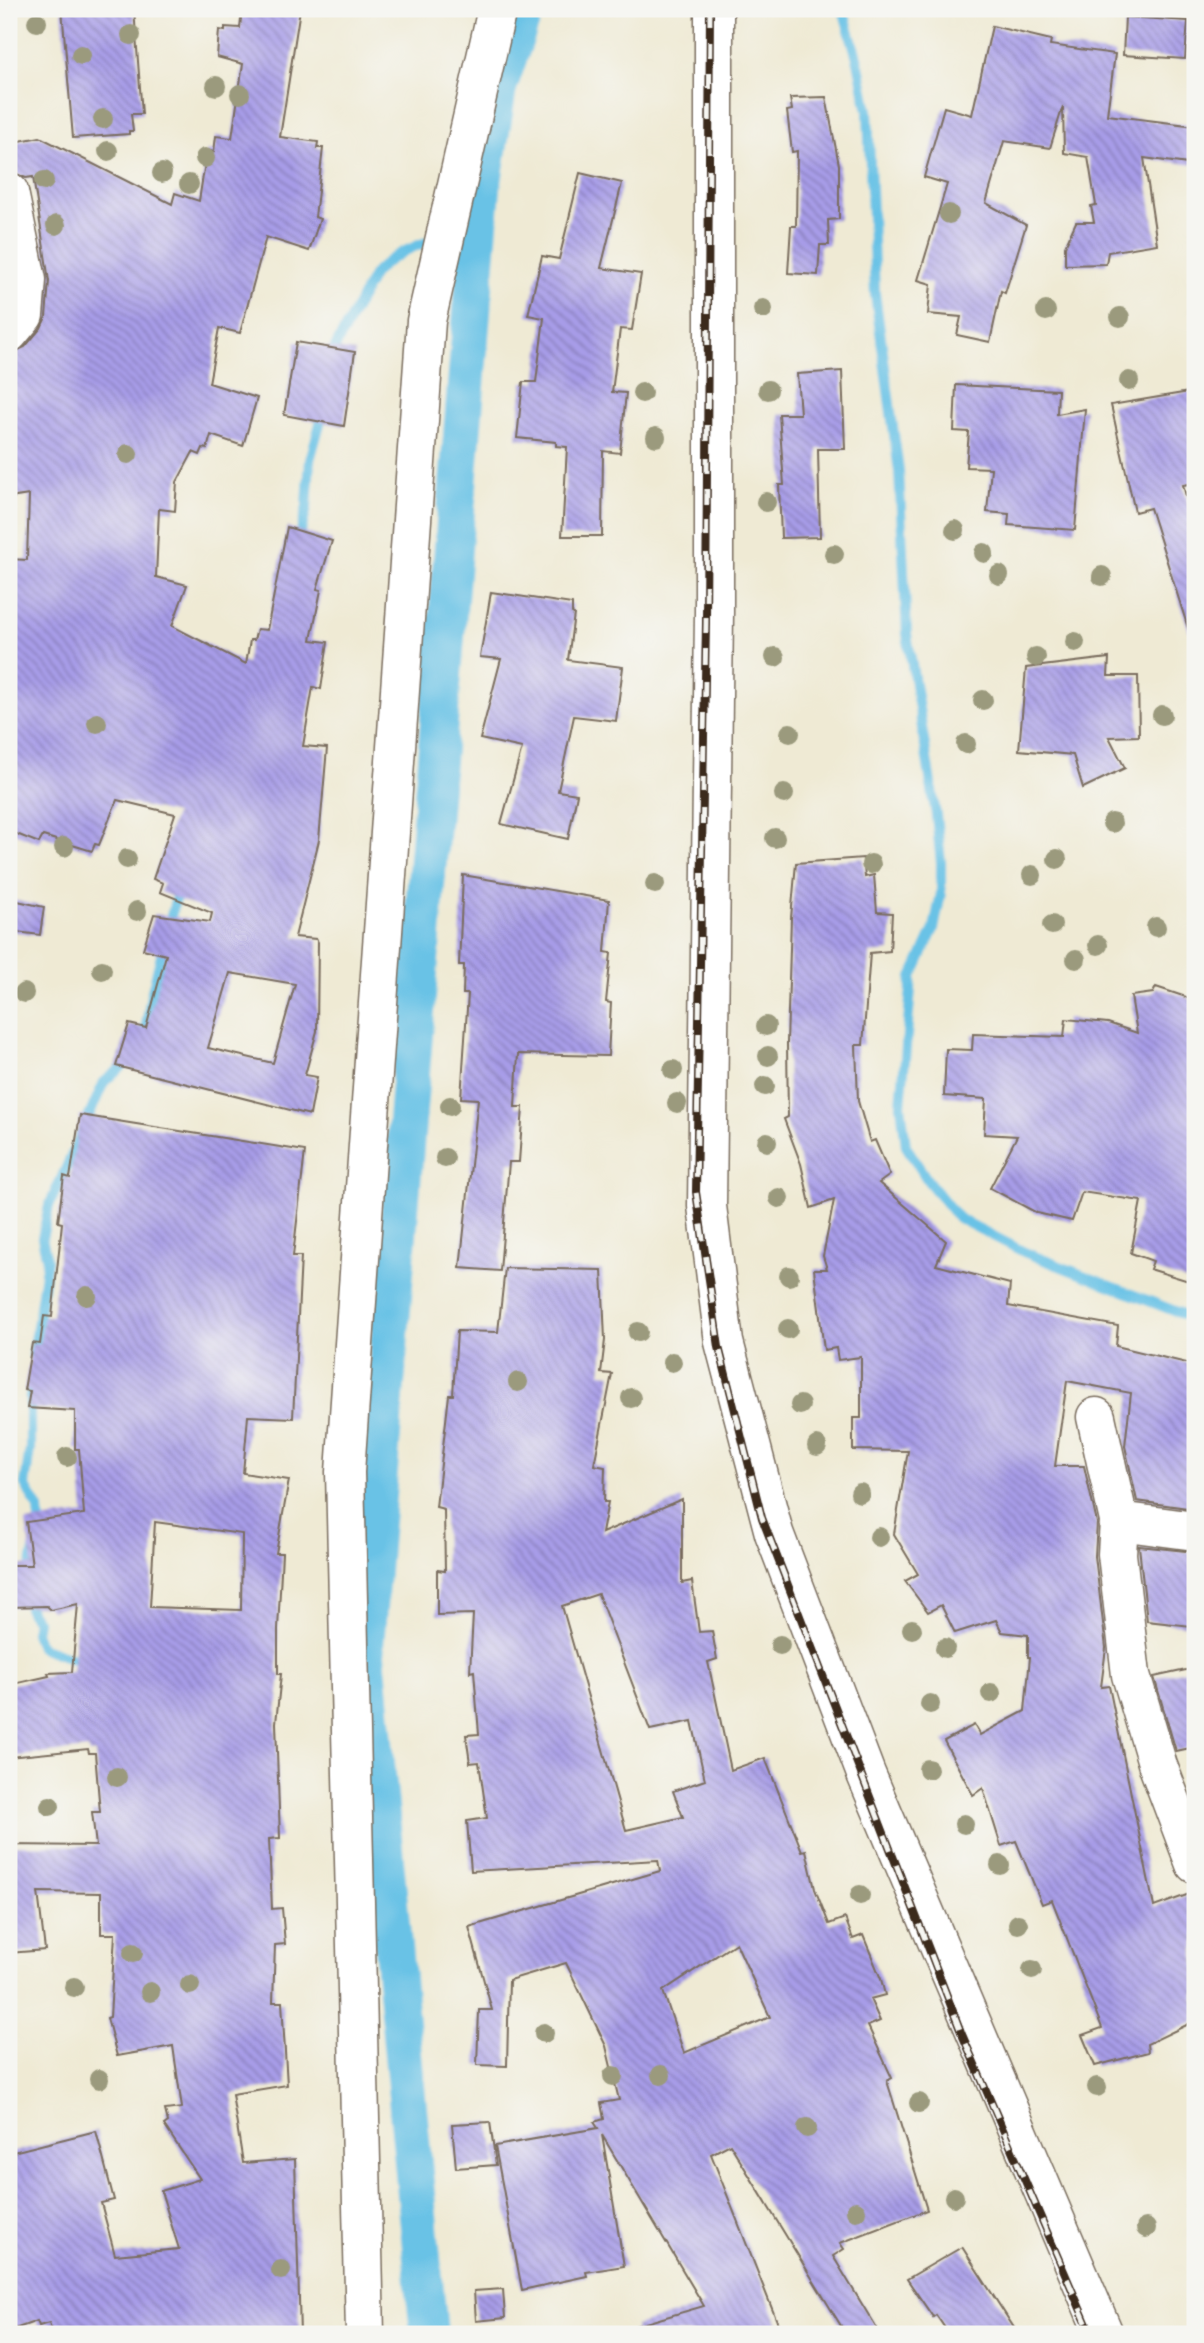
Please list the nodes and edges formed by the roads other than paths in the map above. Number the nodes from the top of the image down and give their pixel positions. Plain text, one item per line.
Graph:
1 (498, 9) edge
2 (714, 9) edge
3 (9, 192) edge
4 (9, 333) edge
5 (1096, 1417) dead end
6 (1119, 1521) junction
7 (1195, 1531) edge
8 (1195, 1864) edge
9 (365, 2334) edge
10 (1104, 2334) edge

1 - 9 street
2 - 10 street
3 - 4 street
5 - 6 street
6 - 7 street
6 - 8 street

